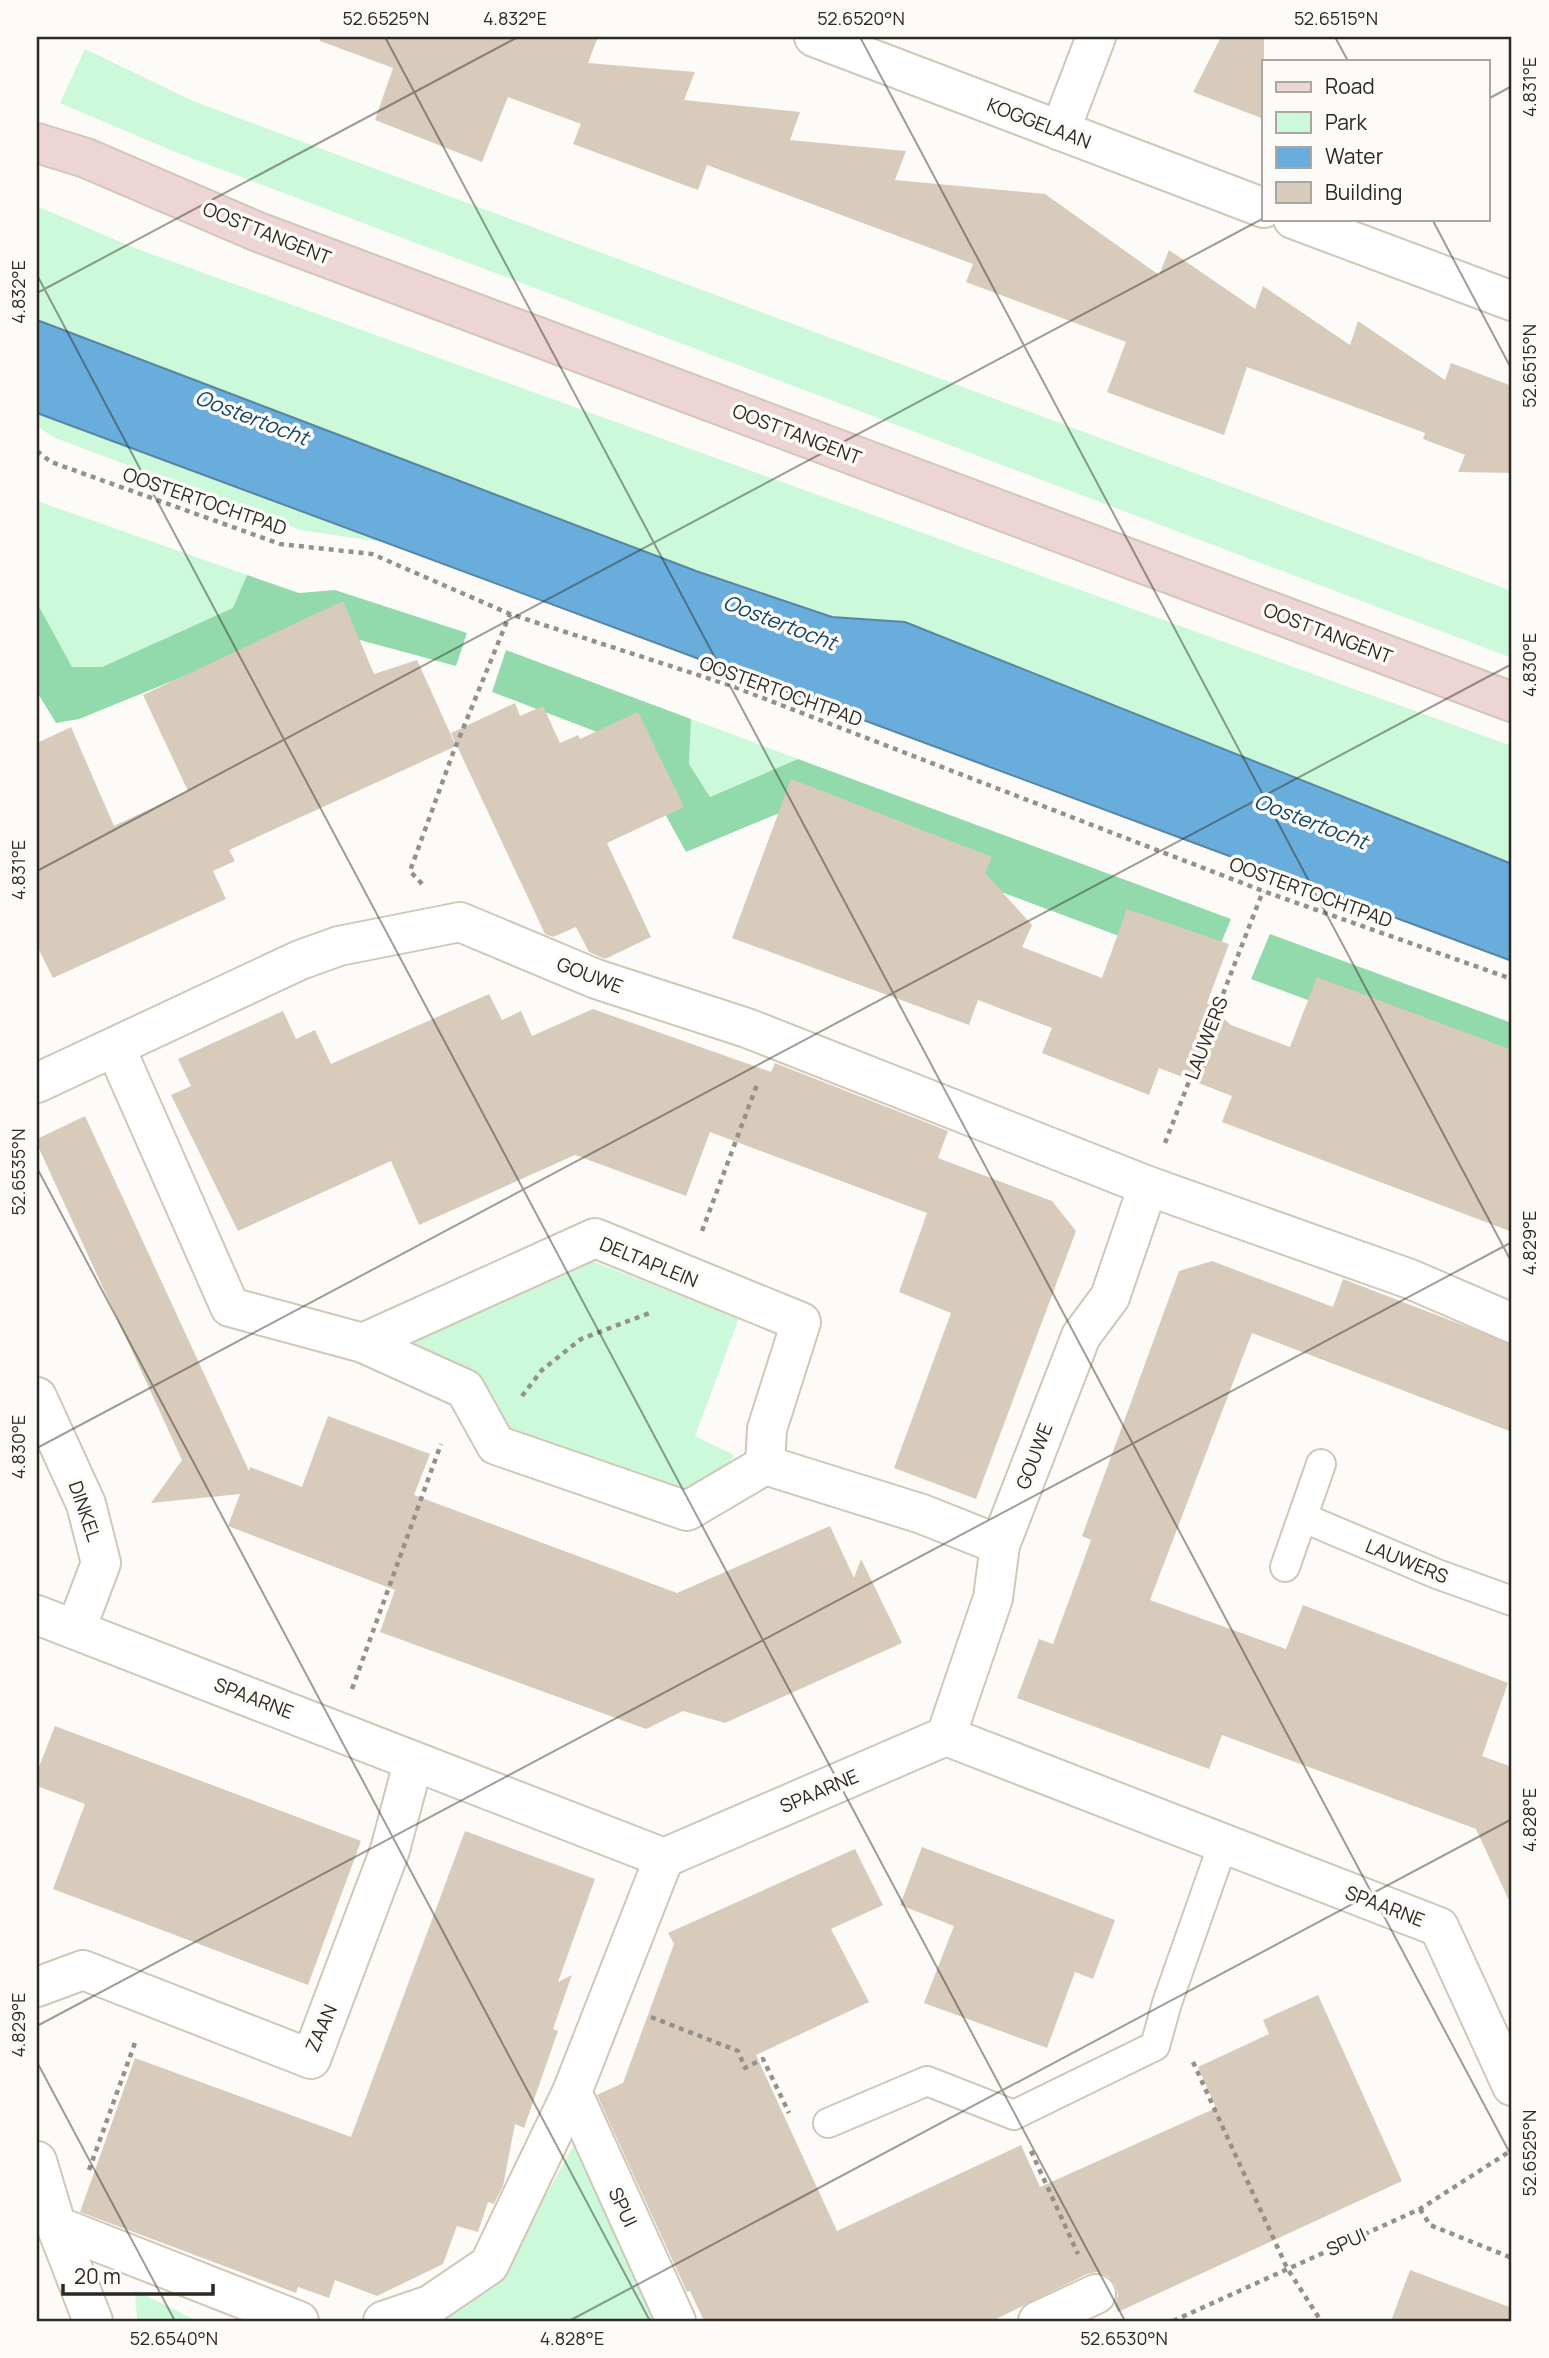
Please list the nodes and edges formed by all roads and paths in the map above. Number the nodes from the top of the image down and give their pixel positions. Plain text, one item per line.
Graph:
1 (814, 37) edge
2 (1096, 37) edge
3 (37, 118) edge
4 (1060, 131) junction
5 (37, 143) edge
6 (86, 158) junction
7 (1262, 207) edge
8 (1296, 220) edge
9 (1512, 301) edge
10 (37, 451) edge
11 (510, 614) junction
12 (1512, 702) edge
13 (1263, 891) junction
14 (460, 922) junction
15 (1512, 979) edge
16 (775, 1039) junction
17 (116, 1049) junction
18 (37, 1083) edge
19 (1148, 1186) junction
20 (685, 1277) junction
21 (1512, 1322) edge
22 (363, 1342) junction
23 (37, 1397) edge
24 (482, 1420) junction
25 (1321, 1464) dead end
26 (765, 1465) junction
27 (1304, 1518) junction
28 (1000, 1545) junction
29 (1285, 1567) dead end
30 (1512, 1601) edge
31 (37, 1615) edge
32 (76, 1629) junction
33 (336, 1731) junction
34 (946, 1736) junction
35 (413, 1763) junction
36 (1223, 1844) junction
37 (664, 1858) junction
38 (37, 1987) edge
39 (151, 1997) junction
40 (608, 2000) junction
41 (1167, 2003) junction
42 (1512, 2086) edge
43 (572, 2092) junction
44 (1014, 2115) junction
45 (828, 2123) joint
46 (1512, 2150) edge
47 (37, 2161) edge
48 (1420, 2209) junction
49 (62, 2230) junction
50 (1512, 2258) edge
51 (1287, 2268) junction
52 (1096, 2294) joint
53 (93, 2321) edge
54 (299, 2321) edge
55 (383, 2321) edge
56 (676, 2321) edge
57 (1038, 2321) edge
58 (1173, 2321) edge
59 (1321, 2321) edge

1 - 4 street, KOGGELAAN
2 - 4 street
3 - 6 main road, OOSTTANGENT
4 - 7 street, KOGGELAAN
5 - 6 main road, OOSTTANGENT
6 - 12 main road, OOSTTANGENT
8 - 9 street
10 - 11 path, OOSTERTOCHTPAD
11 - 13 path, OOSTERTOCHTPAD
11 - 14 path
13 - 15 path, OOSTERTOCHTPAD
13 - 19 path, LAUWERS
14 - 16 street, GOUWE
14 - 17 street
16 - 19 street, GOUWE
16 - 20 path
17 - 18 street
17 - 22 street
19 - 21 street, GOUWE
19 - 28 street, GOUWE
20 - 22 street, DELTAPLEIN
20 - 24 path
20 - 26 street, DELTAPLEIN
22 - 24 street
23 - 32 street, DINKEL
24 - 26 street
24 - 33 path
25 - 27 lane
26 - 28 street
27 - 29 lane
27 - 30 lane, LAUWERS
28 - 34 street, GOUWE
31 - 32 street, SPAARNE
32 - 33 street, SPAARNE
33 - 35 street, SPAARNE
34 - 36 street, SPAARNE
34 - 37 street, SPAARNE
35 - 37 street, SPAARNE
35 - 39 street, ZAAN
36 - 41 lane
36 - 42 street, SPAARNE
37 - 40 street
38 - 39 street, ZAAN
39 - 49 path
40 - 43 street
40 - 45 path
41 - 44 lane
41 - 51 path
43 - 55 street
43 - 56 street, SPUI
44 - 45 lane
44 - 52 path
46 - 48 path, SPUI
47 - 49 street
48 - 50 path
48 - 51 path, SPUI
49 - 53 street
49 - 54 street
51 - 58 path, SPUI
51 - 59 path
52 - 57 street

